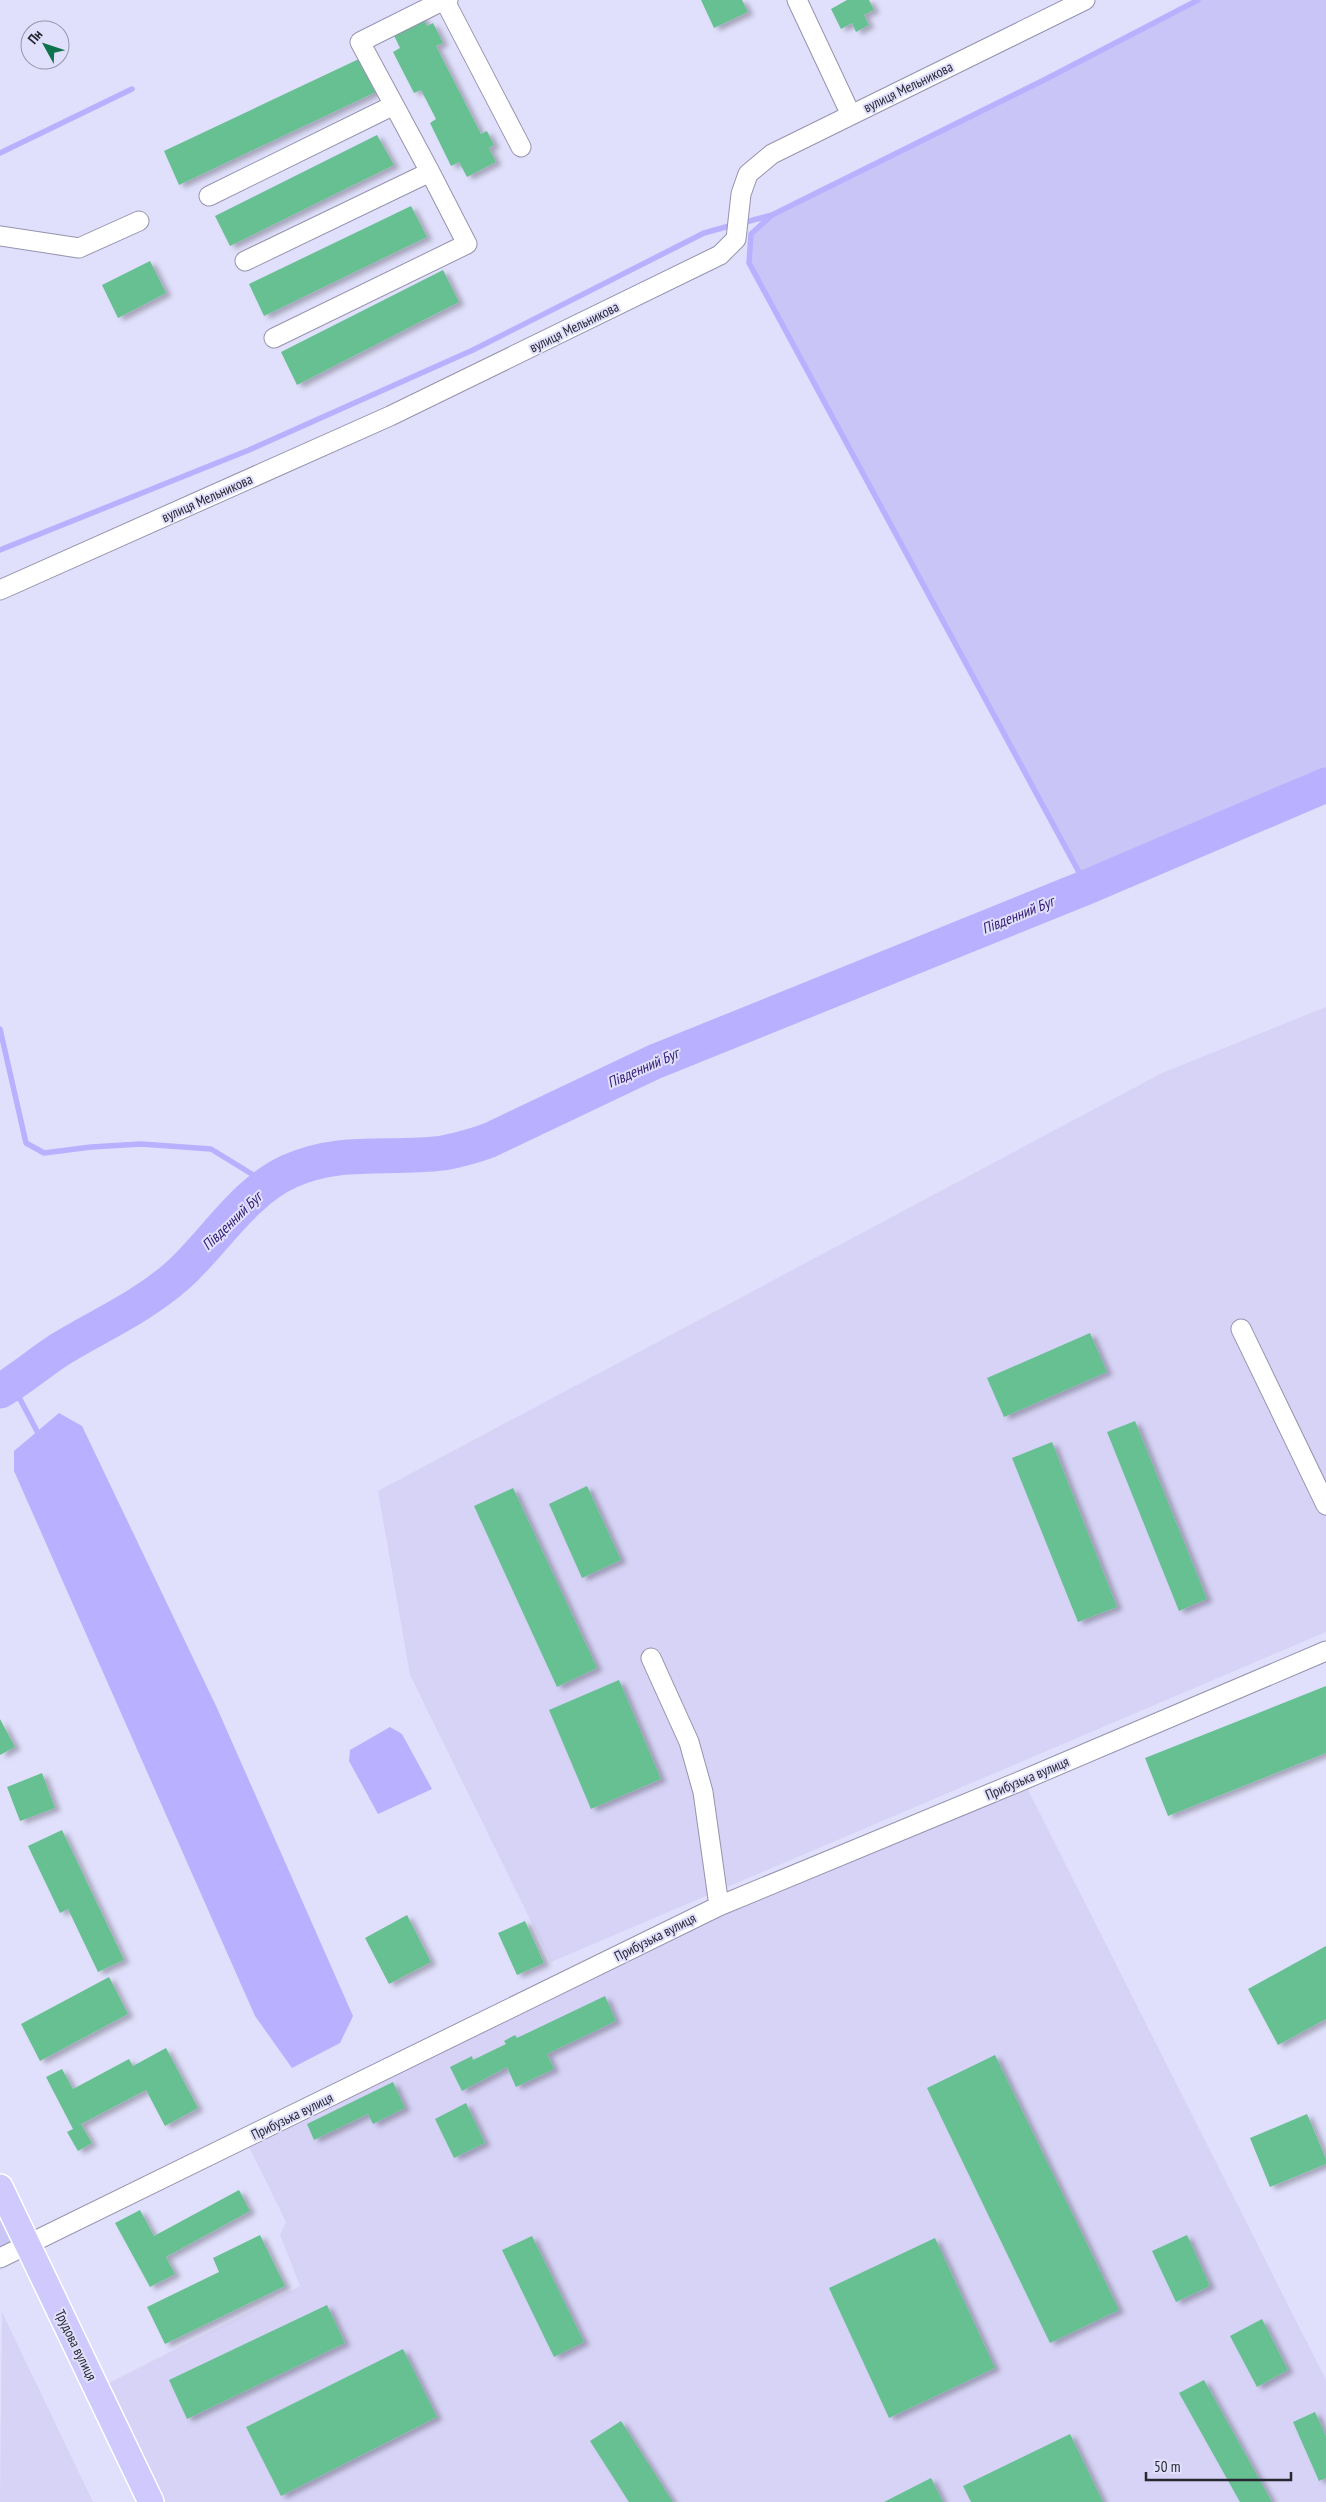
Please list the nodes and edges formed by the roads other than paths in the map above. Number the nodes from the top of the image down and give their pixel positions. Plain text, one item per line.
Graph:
1 (446, 0) edge
2 (797, 0) edge
3 (1085, 0) edge
4 (394, 105) junction
5 (851, 115) junction
6 (521, 147) dead end
7 (430, 172) junction
8 (208, 196) dead end
9 (139, 221) dead end
10 (0, 236) edge
11 (245, 261) dead end
12 (274, 338) dead end
13 (0, 590) edge
14 (1241, 1329) dead end
15 (1326, 1506) edge
16 (1326, 1651) edge
17 (651, 1658) dead end
18 (719, 1906) junction
19 (0, 2187) edge
20 (28, 2245) junction
21 (0, 2258) edge
22 (151, 2502) edge

1 - 4 street
1 - 6 street
2 - 5 street
3 - 5 street, вулиця Мельникова
4 - 7 street
4 - 8 street
5 - 13 street, вулиця Мельникова
7 - 11 street
7 - 12 street
9 - 10 street
14 - 15 street
16 - 18 street, Прибузька вулиця
17 - 18 street
18 - 20 street, Прибузька вулиця
19 - 20 main road, Трудова вулиця
20 - 21 street, Прибузька вулиця
20 - 22 main road, Трудова вулиця

